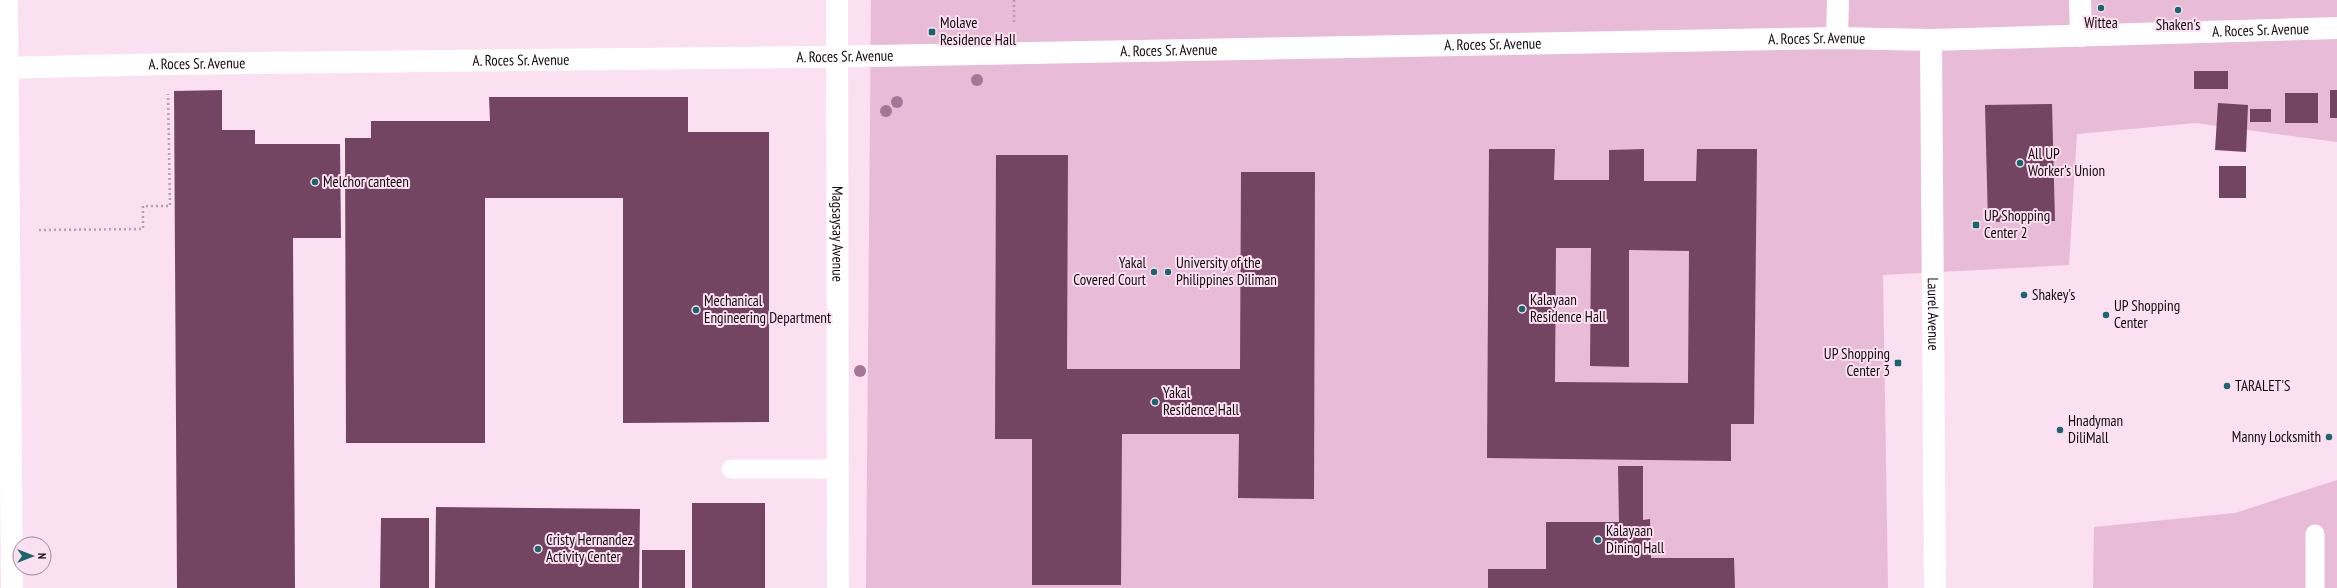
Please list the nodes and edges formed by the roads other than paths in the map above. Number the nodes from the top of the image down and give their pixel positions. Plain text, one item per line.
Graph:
1 (7, 0) edge
2 (837, 0) edge
3 (1838, 0) edge
4 (2080, 0) edge
5 (2337, 28) edge
6 (2081, 36) junction
7 (1837, 38) junction
8 (1931, 40) junction
9 (839, 56) junction
10 (4, 68) edge
11 (731, 469) dead end
12 (837, 469) junction
13 (2315, 534) dead end
14 (12, 588) edge
15 (838, 588) edge
16 (1935, 588) edge
17 (2315, 588) edge

1 - 10 street
2 - 9 street, Magsaysay Avenue
3 - 7 street
4 - 6 street
5 - 6 street, A. Roces Sr. Avenue
6 - 8 street, A. Roces Sr. Avenue
7 - 8 street, A. Roces Sr. Avenue
7 - 9 street, A. Roces Sr. Avenue
8 - 16 street, Laurel Avenue
9 - 10 street, A. Roces Sr. Avenue
9 - 12 street, Magsaysay Avenue
10 - 14 street
11 - 12 lane
12 - 15 street, Magsaysay Avenue
13 - 17 lane

